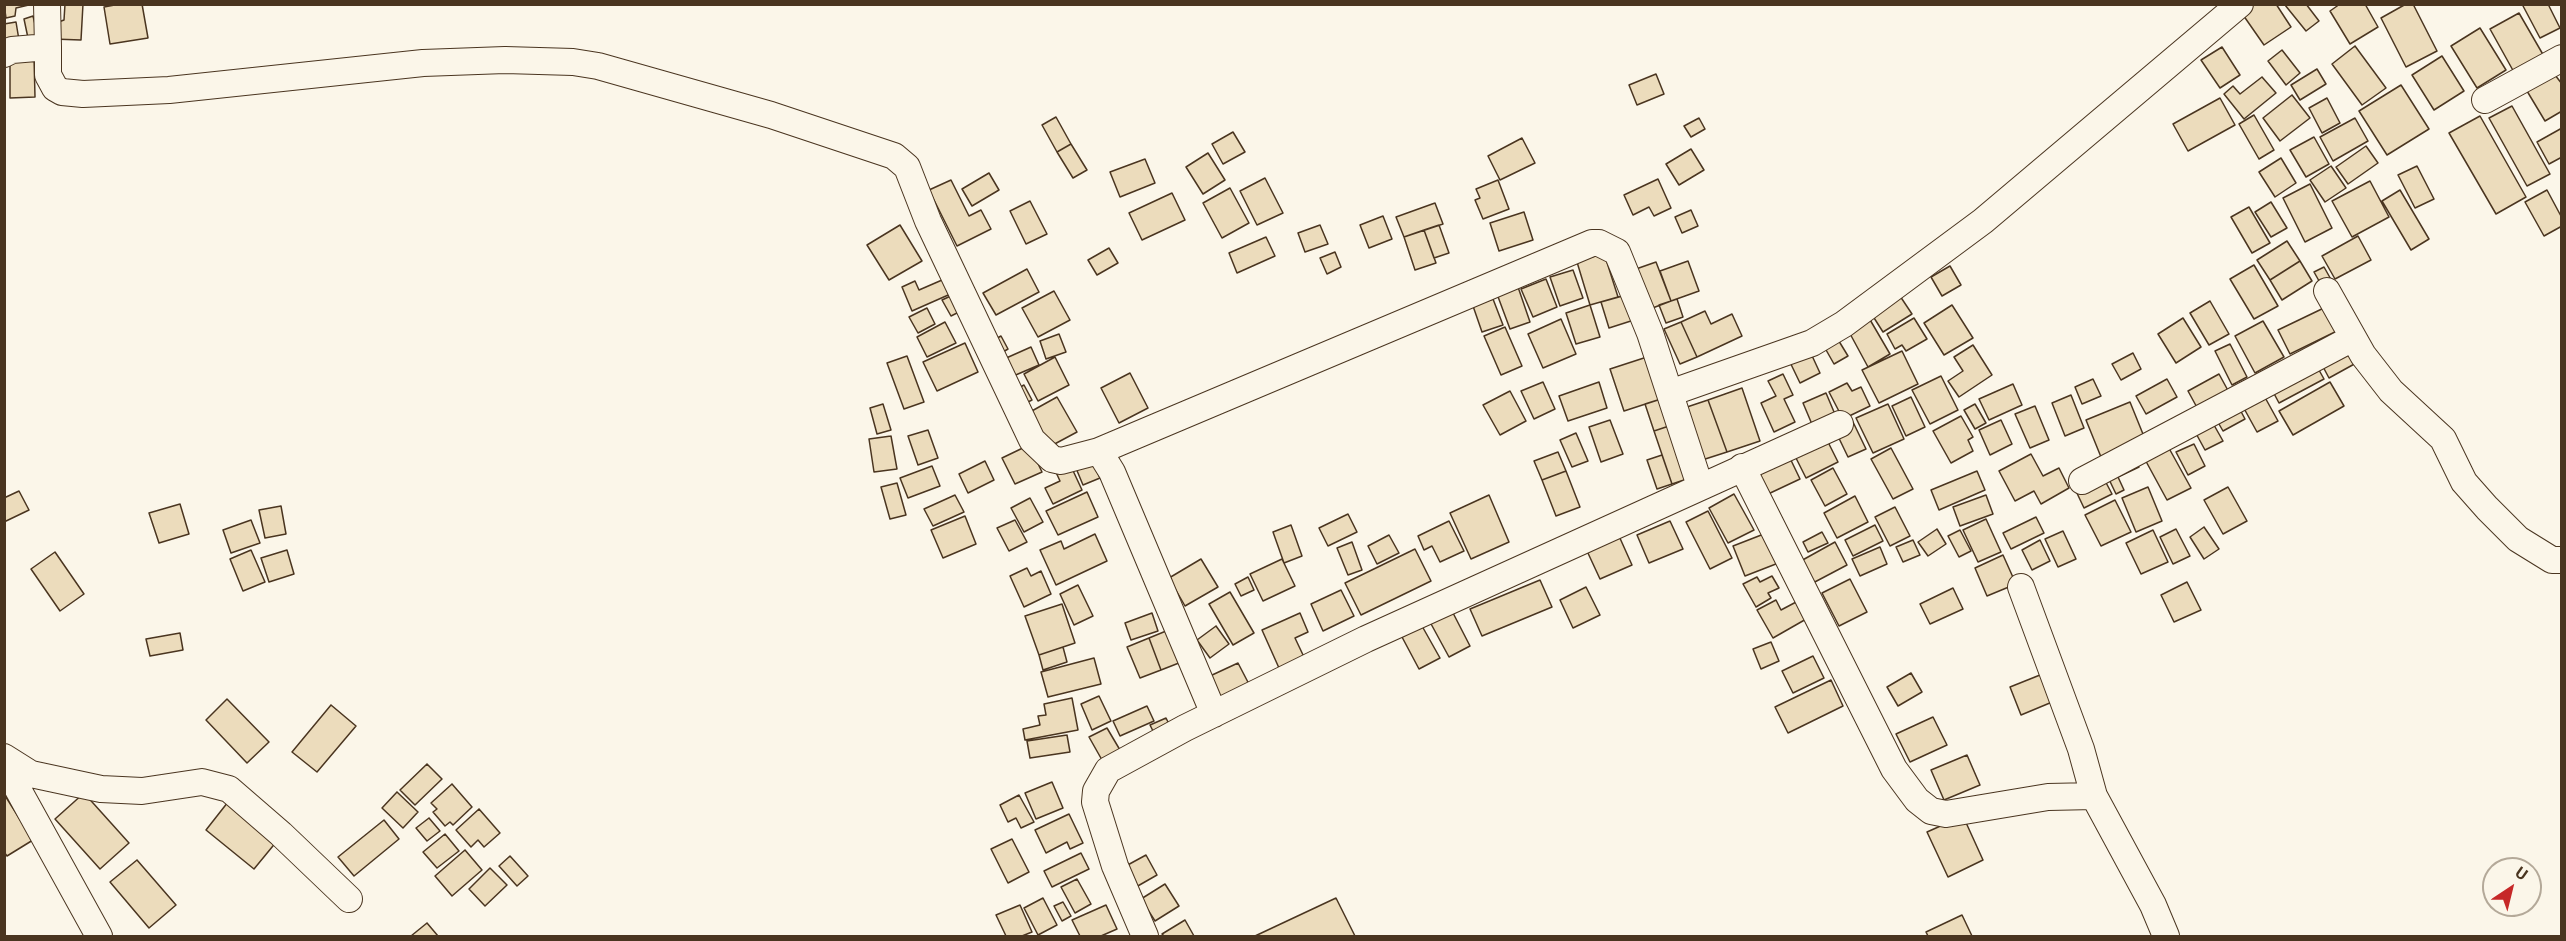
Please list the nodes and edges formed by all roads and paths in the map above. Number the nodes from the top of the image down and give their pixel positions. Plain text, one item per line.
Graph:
1 (47, 4) edge
2 (2240, 4) edge
3 (48, 47) junction
4 (4, 54) edge
5 (2562, 58) edge
6 (2485, 100) dead end
7 (2326, 291) dead end
8 (2353, 338) junction
9 (1670, 393) junction
10 (1840, 424) dead end
11 (1099, 451) junction
12 (1742, 467) junction
13 (2082, 481) dead end
14 (1700, 486) junction
15 (2562, 560) edge
16 (2021, 587) dead end
17 (1214, 714) junction
18 (4, 757) edge
19 (4, 764) edge
20 (2094, 796) junction
21 (350, 899) dead end
22 (99, 936) edge
23 (1145, 936) edge
24 (2166, 936) edge

1 - 3 street
2 - 9 street
3 - 4 street
3 - 11 street
5 - 6 street
7 - 8 street
8 - 13 street
8 - 15 street
9 - 11 street
9 - 14 street
10 - 12 street
11 - 17 street
12 - 14 street
12 - 20 street
14 - 17 street
16 - 20 street
17 - 23 street
18 - 21 street
19 - 22 street
20 - 24 street

